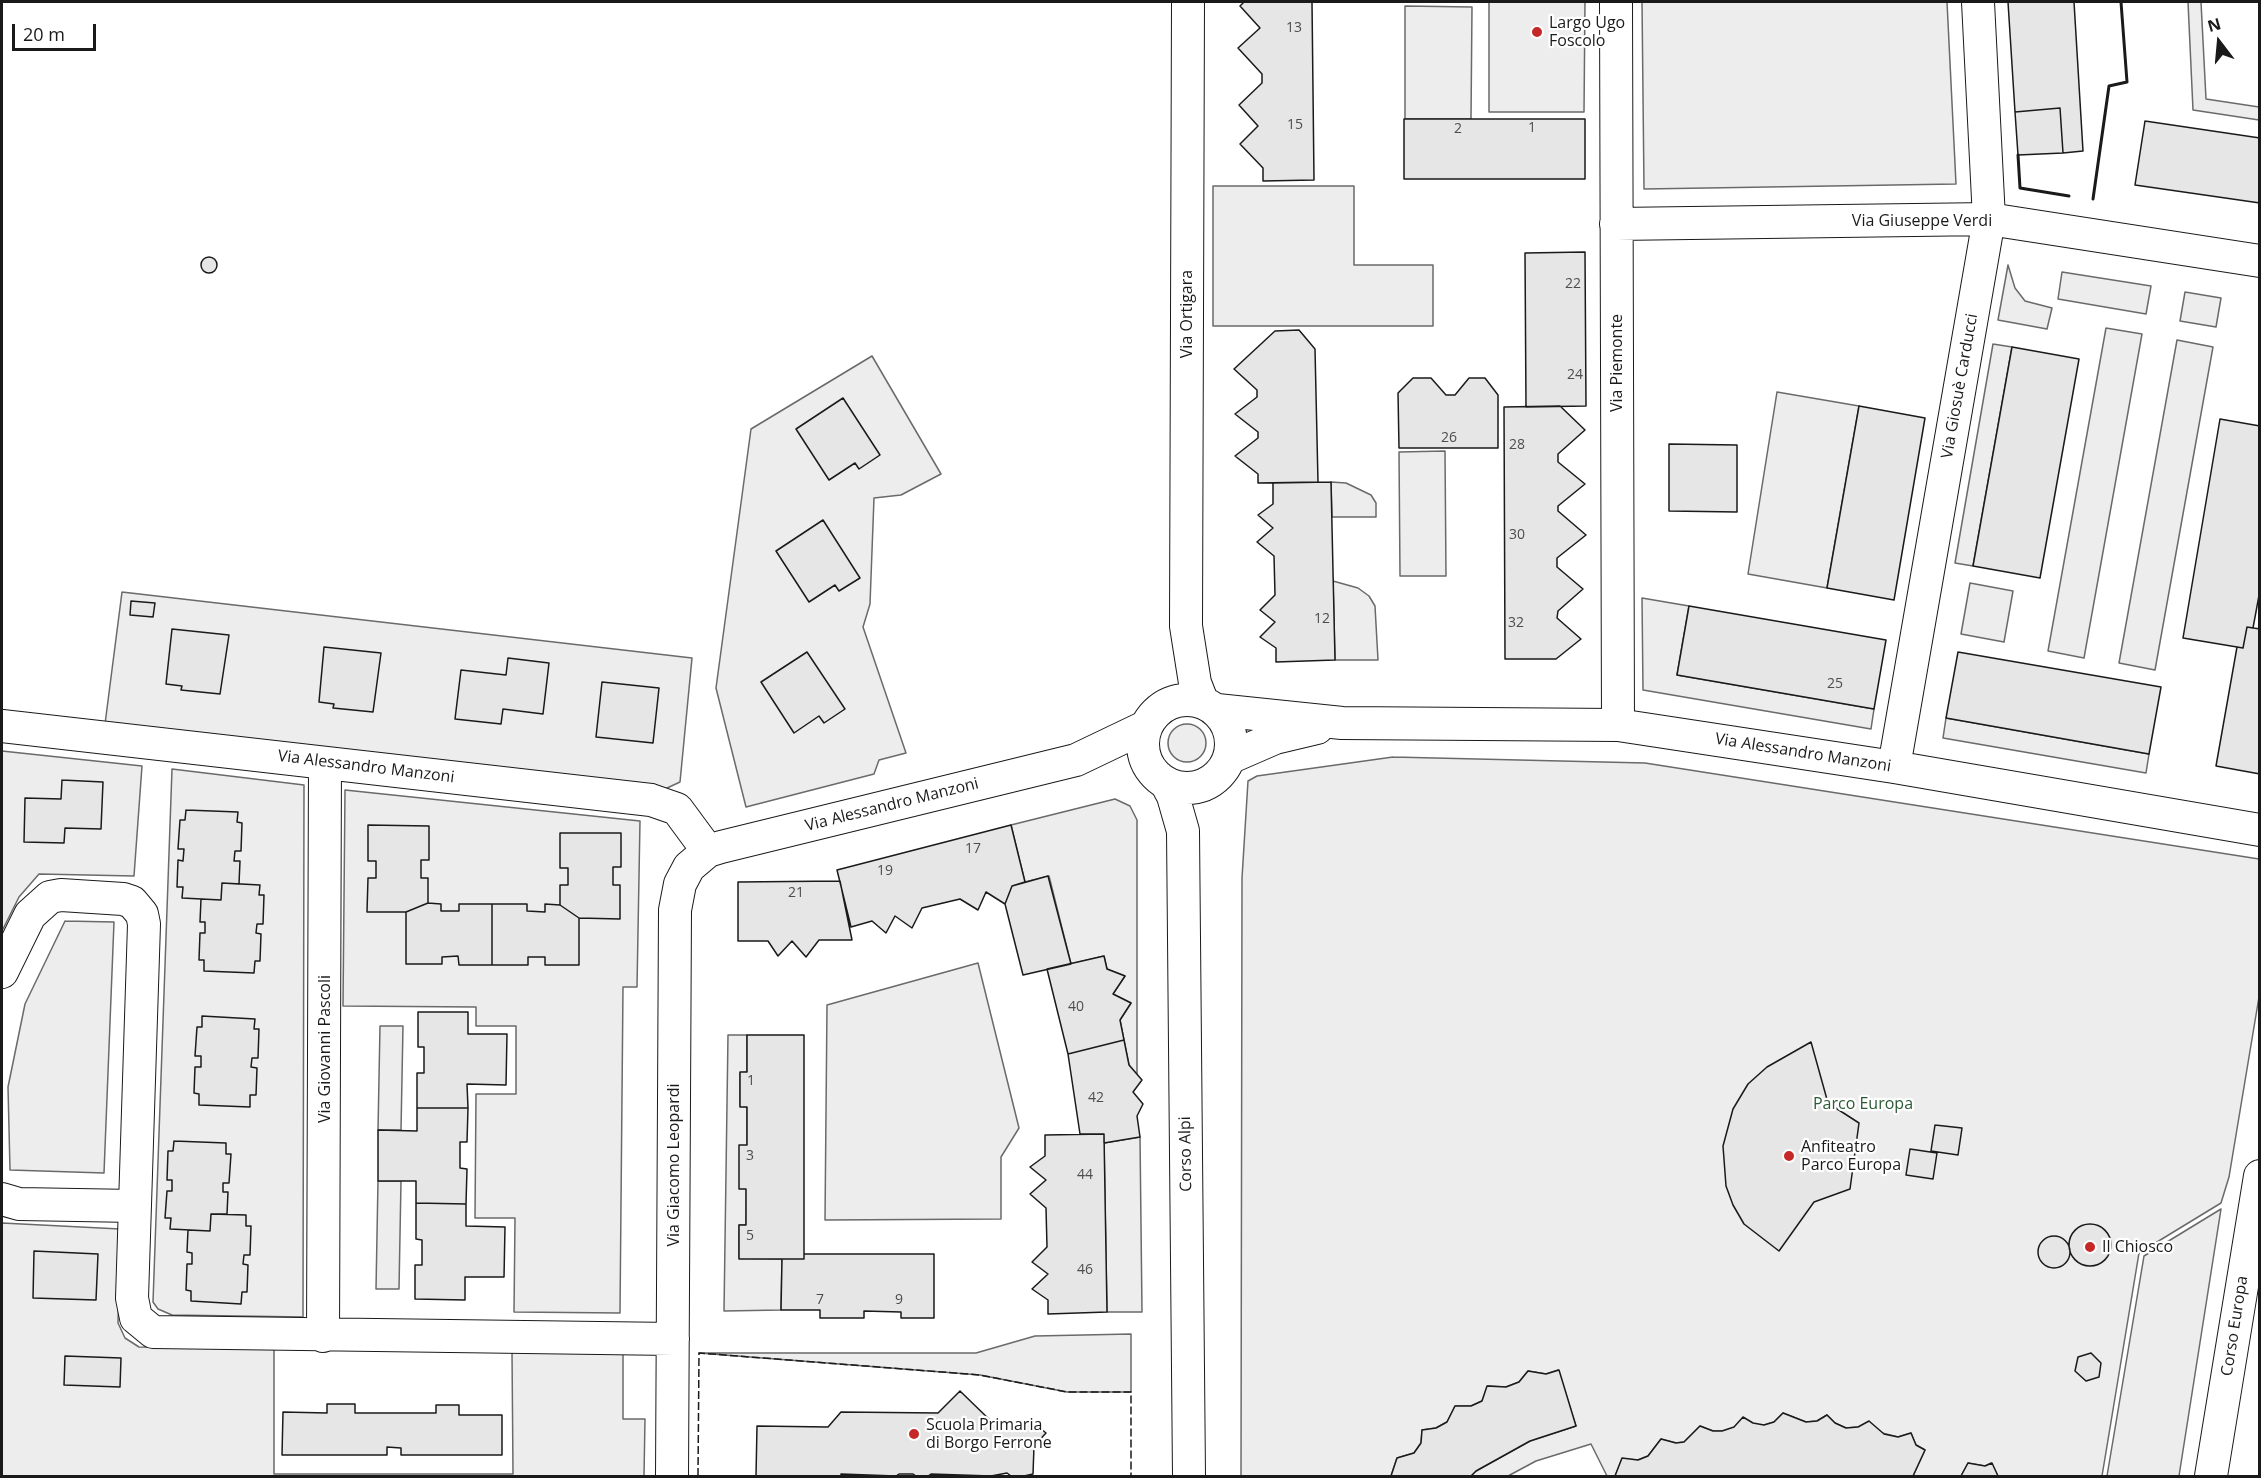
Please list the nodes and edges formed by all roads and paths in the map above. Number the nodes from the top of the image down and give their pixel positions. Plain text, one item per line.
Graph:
1 (1188, 2) edge
2 (1616, 2) edge
3 (1978, 2) edge
4 (1989, 219) junction
5 (1616, 224) junction
6 (2259, 261) edge
7 (1186, 626) junction
8 (1168, 703) junction
9 (1209, 706) junction
10 (1342, 723) junction
11 (1618, 725) junction
12 (2, 726) edge
13 (1145, 728) junction
14 (1229, 758) junction
15 (1076, 760) junction
16 (326, 762) junction
17 (1894, 767) junction
18 (1156, 772) junction
19 (1209, 783) junction
20 (2259, 830) edge
21 (1183, 831) junction
22 (702, 854) junction
23 (2, 972) edge
24 (2259, 1176) edge
25 (2, 1198) edge
26 (135, 1206) junction
27 (324, 1336) junction
28 (673, 1339) junction
29 (672, 1476) edge
30 (1189, 1476) edge
31 (2211, 1476) edge

1 - 7 street, Via Ortigara
2 - 5 street, Via Piemonte
3 - 4 street, Via Giosuè Carducci
4 - 5 street, Via Giuseppe Verdi
4 - 6 street, Via Giuseppe Verdi
4 - 17 street, Via Giosuè Carducci
5 - 11 street, Via Piemonte
7 - 8 street, Via Ortigara
7 - 9 street, Via Ortigara
8 - 9 street, Via Alessandro Manzoni
8 - 13 street, Via Alessandro Manzoni
9 - 10 street, Via Alessandro Manzoni
9 - 14 street
10 - 11 street, Via Alessandro Manzoni
10 - 14 street, Via Alessandro Manzoni
11 - 17 street, Via Alessandro Manzoni
12 - 16 street, Via Alessandro Manzoni
13 - 15 street, Via Alessandro Manzoni
13 - 18 street
14 - 19 street, Via Alessandro Manzoni
15 - 18 street, Via Alessandro Manzoni
15 - 22 street, Via Alessandro Manzoni
16 - 22 street, Via Alessandro Manzoni
16 - 27 street, Via Giovanni Pascoli
17 - 20 street, Via Alessandro Manzoni
18 - 19 street, Via Alessandro Manzoni
18 - 21 street, Corso Alpi
19 - 21 street, Corso Alpi
21 - 30 street, Corso Alpi
22 - 28 street, Via Giacomo Leopardi
23 - 26 street
24 - 31 street, Corso Europa
25 - 26 street
26 - 27 street
27 - 28 street
28 - 29 street, Via Giacomo Leopardi

